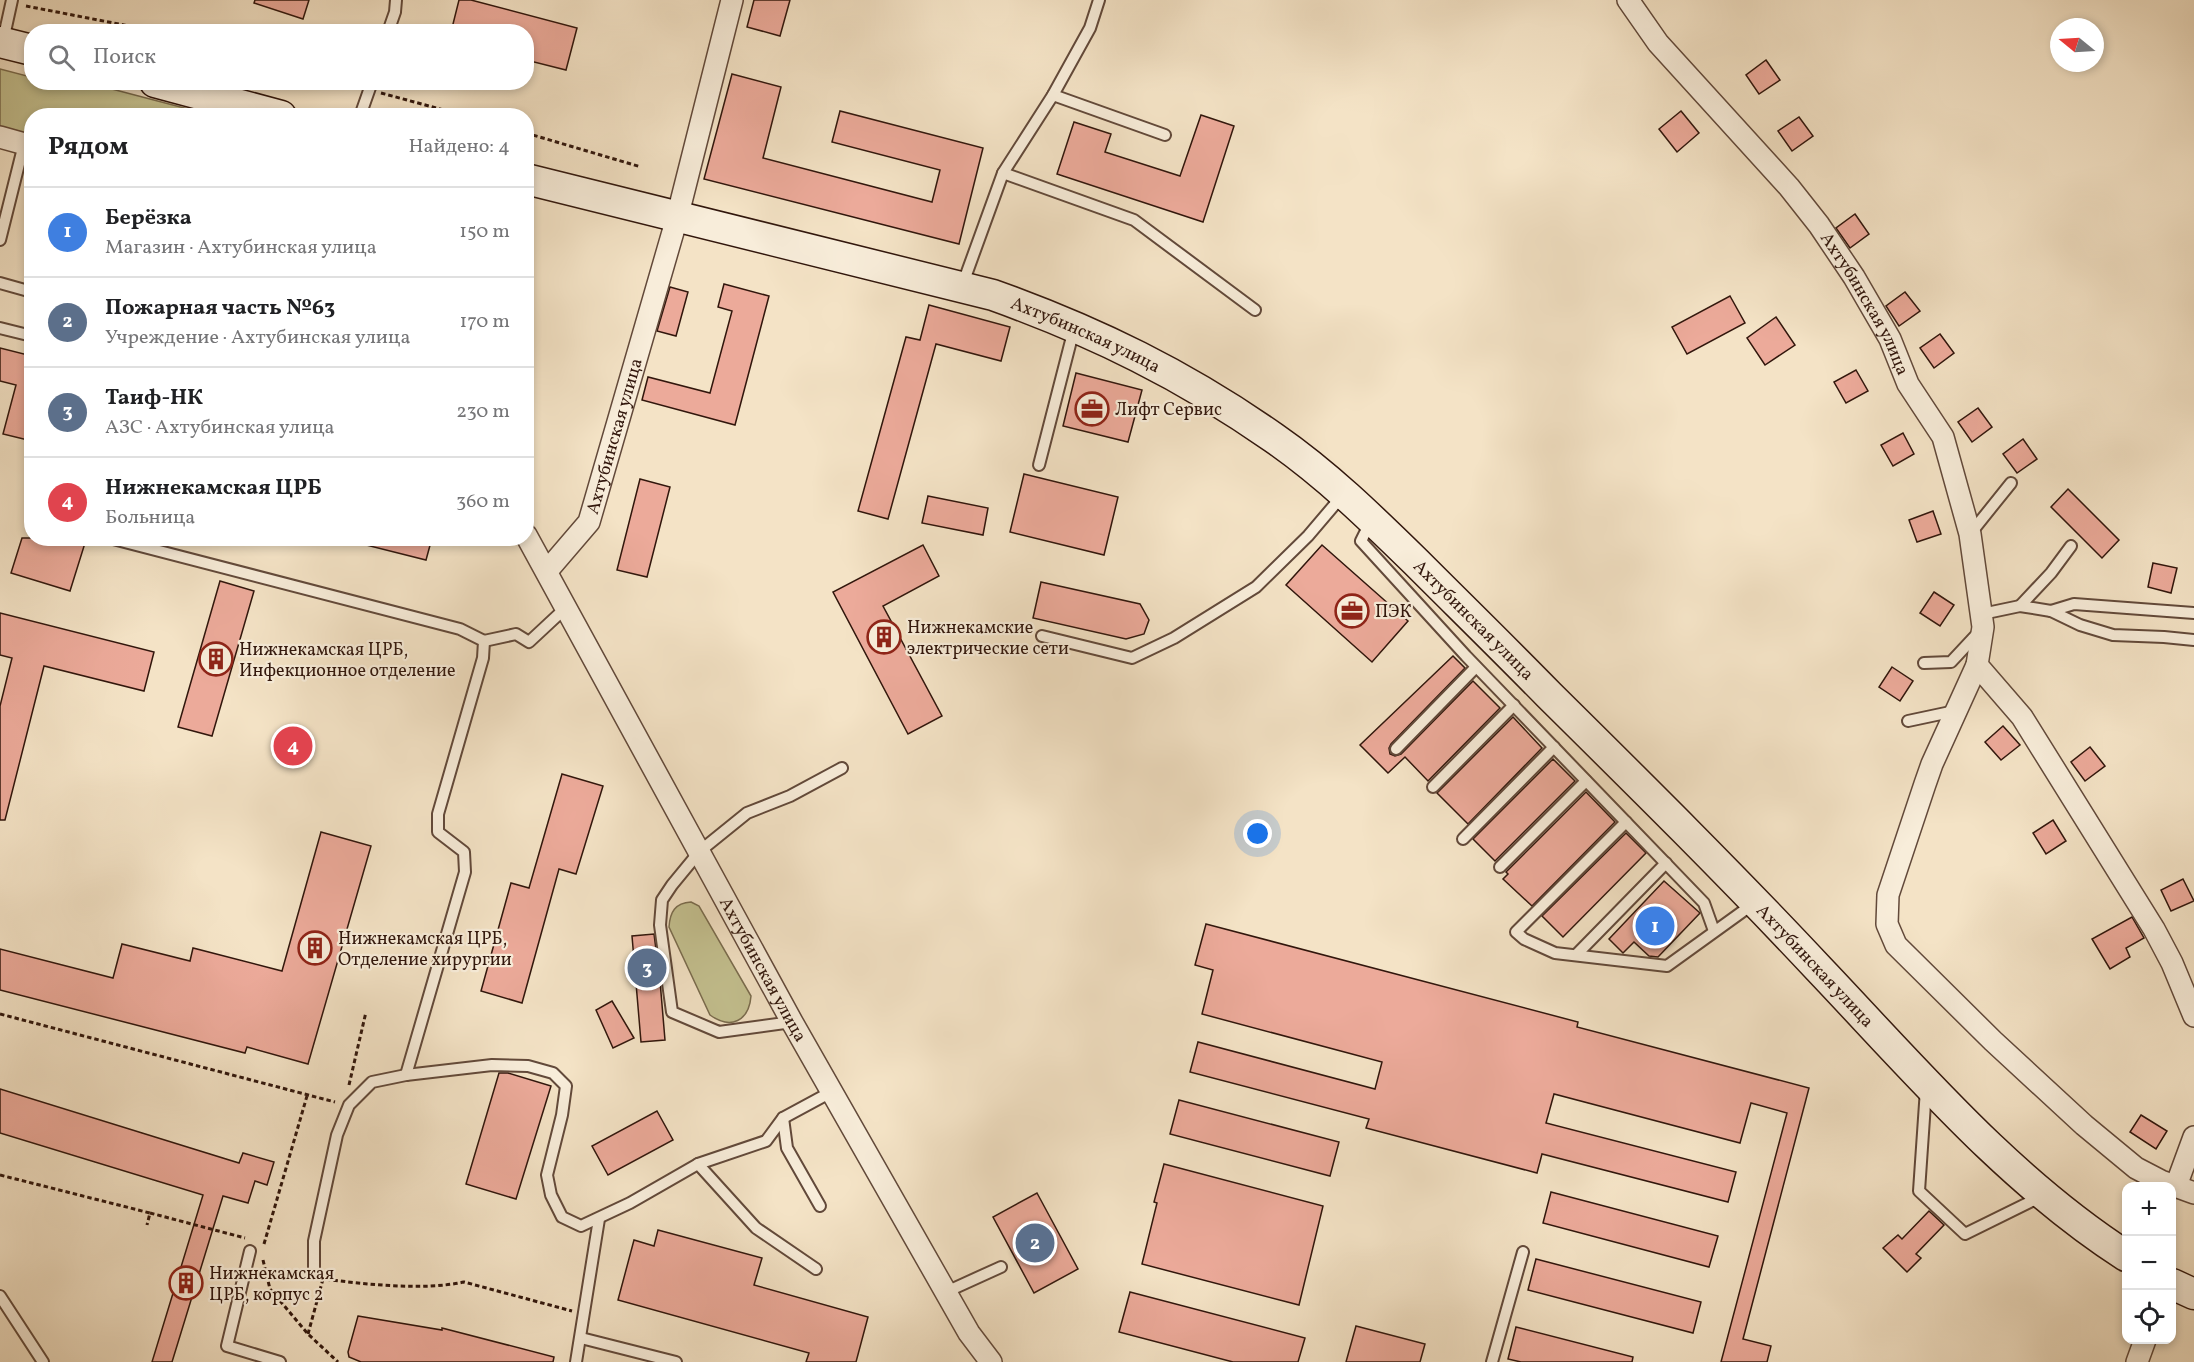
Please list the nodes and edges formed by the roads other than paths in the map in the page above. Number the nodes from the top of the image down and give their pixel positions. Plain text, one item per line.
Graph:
1 (396, 0) edge
2 (732, 0) edge
3 (1099, 0) edge
4 (1628, 0) edge
5 (12, 2) edge
6 (391, 24) edge
7 (1, 42) edge
8 (24, 48) edge
9 (185, 90) edge
10 (369, 90) edge
11 (1053, 95) junction
12 (251, 108) edge
13 (363, 108) edge
14 (1165, 135) dead end
15 (0, 137) edge
16 (24, 144) edge
17 (24, 159) edge
18 (1003, 173) junction
19 (534, 181) edge
20 (677, 218) junction
21 (0, 240) edge
22 (0, 283) edge
23 (962, 286) junction
24 (24, 290) edge
25 (1255, 310) dead end
26 (1074, 326) junction
27 (0, 328) edge
28 (24, 334) edge
29 (1039, 465) dead end
30 (2011, 483) dead end
31 (1344, 493) junction
32 (1372, 519) junction
33 (1970, 534) junction
34 (140, 546) edge
35 (532, 546) edge
36 (2070, 546) dead end
37 (547, 571) junction
38 (2020, 606) junction
39 (568, 610) junction
40 (2051, 611) junction
41 (2194, 613) edge
42 (1982, 621) junction
43 (1042, 636) dead end
44 (2194, 640) edge
45 (484, 641) junction
46 (1924, 663) dead end
47 (1977, 665) junction
48 (1476, 667) junction
49 (1514, 705) junction
50 (1958, 710) junction
51 (1908, 721) dead end
52 (1554, 747) junction
53 (1396, 749) dead end
54 (842, 768) dead end
55 (1586, 781) junction
56 (1433, 788) dead end
57 (1626, 822) junction
58 (1463, 839) dead end
59 (700, 851) junction
60 (1666, 864) junction
61 (1500, 867) dead end
62 (1756, 902) junction
63 (1714, 931) junction
64 (1576, 956) junction
65 (2194, 1016) edge
66 (792, 1022) junction
67 (406, 1075) junction
68 (1927, 1083) junction
69 (833, 1091) junction
70 (783, 1118) junction
71 (2194, 1137) edge
72 (698, 1164) junction
73 (2185, 1189) edge
74 (2042, 1196) junction
75 (820, 1206) dead end
76 (599, 1219) junction
77 (250, 1251) dead end
78 (1523, 1252) dead end
79 (2122, 1252) edge
80 (1001, 1267) dead end
81 (314, 1269) dead end
82 (816, 1269) dead end
83 (2176, 1286) edge
84 (946, 1292) junction
85 (2194, 1294) edge
86 (0, 1296) edge
87 (581, 1338) junction
88 (2144, 1344) edge
89 (645, 1358) edge
90 (44, 1362) edge
91 (280, 1362) edge
92 (576, 1362) edge
93 (676, 1362) edge
94 (991, 1362) edge
95 (1492, 1362) edge
96 (2137, 1362) edge

1 - 6 lane
2 - 20 street, Ахтубинская улица
3 - 11 lane
4 - 33 street, Ахтубинская улица
5 - 7 lane
7 - 8 street
9 - 12 street
10 - 13 lane
11 - 14 lane
11 - 18 lane
15 - 16 street
17 - 21 lane
18 - 23 lane
18 - 25 lane
19 - 20 street, Ахтубинская улица
20 - 23 street, Ахтубинская улица
20 - 37 street, Ахтубинская улица
22 - 24 lane
23 - 26 street, Ахтубинская улица
26 - 29 lane
26 - 31 street, Ахтубинская улица
27 - 28 lane
30 - 33 lane
31 - 32 street, Ахтубинская улица
31 - 43 lane
32 - 48 lane
32 - 62 street, Ахтубинская улица
33 - 42 street, Ахтубинская улица
34 - 45 lane
35 - 37 street, Ахтубинская улица
36 - 38 lane
37 - 39 street, Ахтубинская улица
38 - 40 lane
38 - 42 lane
39 - 45 lane
39 - 59 street, Ахтубинская улица
40 - 41 lane
40 - 44 lane
42 - 46 lane
42 - 47 street, Ахтубинская улица
45 - 67 lane
47 - 50 street, Ахтубинская улица
47 - 65 street
48 - 49 lane
48 - 53 lane
49 - 52 lane
49 - 56 lane
50 - 51 lane
50 - 73 street, Ахтубинская улица
52 - 55 lane
52 - 58 lane
54 - 59 lane
55 - 57 lane
55 - 61 lane
57 - 60 lane
57 - 64 lane
59 - 66 street, Ахтубинская улица
59 - 66 lane
60 - 63 lane
60 - 64 lane
62 - 63 lane
62 - 68 street, Ахтубинская улица
63 - 64 lane
66 - 69 street, Ахтубинская улица
67 - 76 lane
67 - 81 lane
68 - 74 street, Ахтубинская улица
68 - 74 lane
69 - 70 lane
69 - 84 street, Ахтубинская улица
70 - 72 lane
70 - 75 lane
71 - 73 street, Ахтубинская улица
72 - 76 lane
72 - 82 lane
74 - 79 street, Ахтубинская улица
76 - 87 lane
77 - 91 lane
78 - 95 lane
80 - 84 lane
83 - 85 street
84 - 94 street, Ахтубинская улица
86 - 90 lane
87 - 89 lane
87 - 92 lane
88 - 96 street
89 - 93 lane

